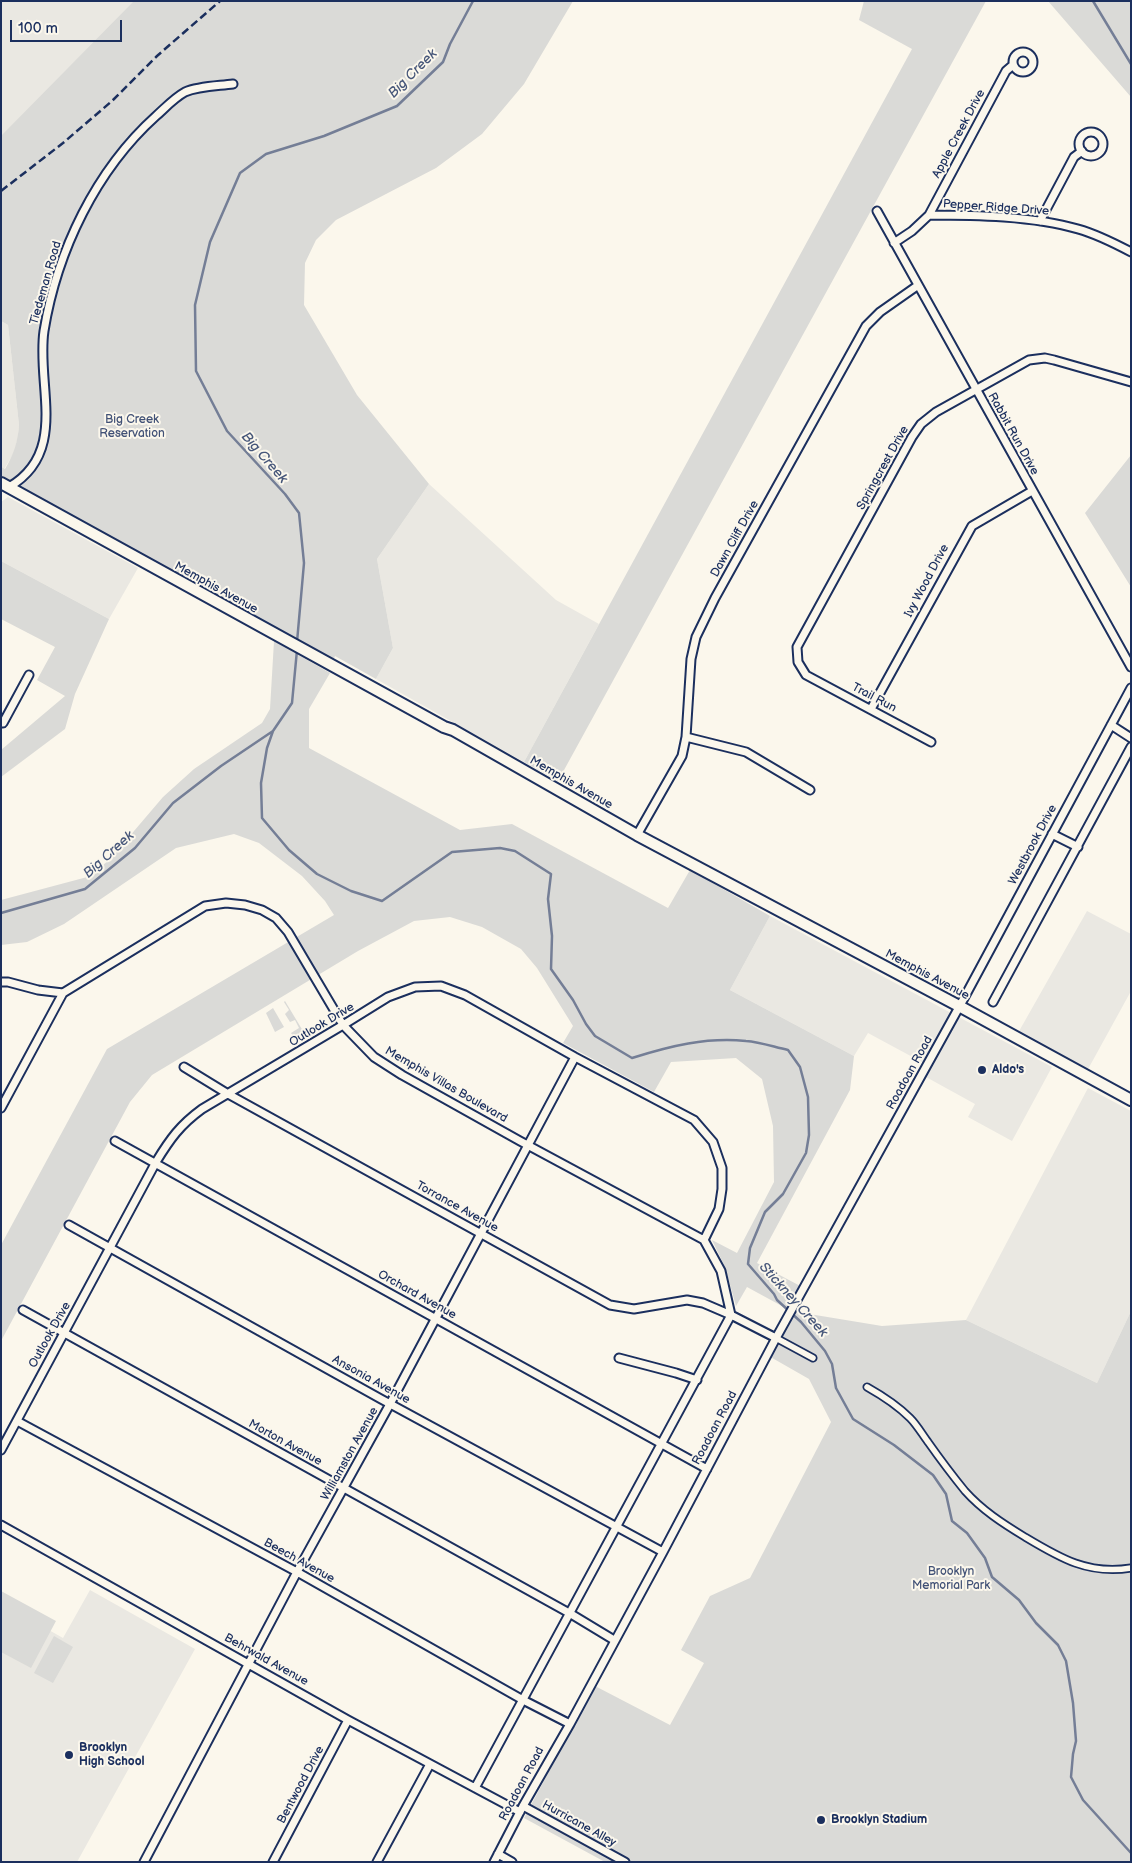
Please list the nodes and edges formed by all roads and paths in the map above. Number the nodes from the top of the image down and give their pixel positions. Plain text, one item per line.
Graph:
1 (1013, 65) dead end
2 (234, 84) dead end
3 (1082, 151) dead end
4 (877, 211) dead end
5 (929, 215) junction
6 (1040, 220) junction
7 (894, 243) junction
8 (1131, 252) edge
9 (917, 286) junction
10 (1131, 382) edge
11 (976, 390) junction
12 (4, 488) edge
13 (1032, 491) junction
14 (1131, 667) edge
15 (806, 675) joint
16 (29, 676) dead end
17 (1131, 688) edge
18 (871, 709) junction
19 (2, 723) edge
20 (1111, 725) junction
21 (686, 737) junction
22 (1131, 738) edge
23 (931, 742) dead end
24 (1131, 747) edge
25 (810, 790) dead end
26 (1052, 834) junction
27 (637, 835) junction
28 (1078, 847) junction
29 (1, 982) edge
30 (64, 992) junction
31 (993, 1002) dead end
32 (959, 1006) junction
33 (343, 1026) junction
34 (574, 1057) junction
35 (184, 1067) dead end
36 (228, 1094) junction
37 (1131, 1100) edge
38 (1, 1108) edge
39 (115, 1141) dead end
40 (528, 1145) junction
41 (156, 1162) junction
42 (69, 1225) dead end
43 (481, 1233) junction
44 (704, 1240) junction
45 (110, 1249) junction
46 (23, 1310) dead end
47 (731, 1315) junction
48 (436, 1318) junction
49 (63, 1334) junction
50 (776, 1338) junction
51 (619, 1358) dead end
52 (813, 1358) dead end
53 (697, 1380) junction
54 (867, 1387) dead end
55 (390, 1404) junction
56 (17, 1421) junction
57 (662, 1445) junction
58 (1, 1450) edge
59 (707, 1469) junction
60 (344, 1488) junction
61 (1, 1525) edge
62 (617, 1527) junction
63 (663, 1552) junction
64 (1131, 1568) edge
65 (297, 1572) junction
66 (570, 1614) junction
67 (614, 1640) junction
68 (249, 1663) junction
69 (523, 1700) junction
70 (348, 1720) junction
71 (570, 1724) junction
72 (430, 1764) junction
73 (475, 1788) junction
74 (521, 1809) junction
75 (498, 1854) junction
76 (144, 1862) edge
77 (272, 1862) edge
78 (377, 1862) edge
79 (494, 1862) edge
80 (512, 1862) edge
81 (625, 1862) edge

1 - 5 street, Apple Creek Drive
2 - 12 street, Tiedeman Road
3 - 6 street
4 - 7 street, Rabbit Run Drive
5 - 6 street, Pepper Ridge Drive
5 - 7 street, Pepper Ridge Drive
6 - 8 street, Pepper Ridge Drive
7 - 9 street, Rabbit Run Drive
9 - 11 street, Rabbit Run Drive
9 - 21 street, Dawn Cliff Drive
10 - 11 street, Springcrest Drive
11 - 13 street, Rabbit Run Drive
11 - 15 street, Springcrest Drive
12 - 27 main road, Memphis Avenue
13 - 14 street, Rabbit Run Drive
13 - 18 street, Ivy Wood Drive
15 - 18 street, Trail Run
16 - 19 street
17 - 20 street, Westbrook Drive
18 - 23 street, Trail Run
20 - 22 street
20 - 26 street, Westbrook Drive
21 - 25 street
21 - 27 street, Dawn Cliff Drive
24 - 28 street
26 - 28 street
26 - 32 street, Westbrook Drive
27 - 32 main road, Memphis Avenue
28 - 31 street
29 - 30 street
30 - 33 street, Memphis Villas Boulevard
30 - 38 street
32 - 37 main road, Memphis Avenue
32 - 50 street, Roadoan Road
33 - 34 street, Outlook Drive
33 - 36 street, Outlook Drive
33 - 40 street, Memphis Villas Boulevard
34 - 40 street, Williamston Avenue
34 - 44 street, Outlook Drive
35 - 36 street, Torrance Avenue
36 - 41 street, Outlook Drive
36 - 43 street, Torrance Avenue
39 - 41 street, Orchard Avenue
40 - 43 street, Williamston Avenue
40 - 44 street, Memphis Villas Boulevard
41 - 45 street, Outlook Drive
41 - 48 street, Orchard Avenue
42 - 45 street, Ansonia Avenue
43 - 47 street, Torrance Avenue
43 - 48 street, Williamston Avenue
44 - 47 street
45 - 49 street, Outlook Drive
45 - 55 street, Ansonia Avenue
46 - 49 street, Morton Avenue
47 - 50 street
47 - 53 street
48 - 55 street, Williamston Avenue
48 - 57 street, Orchard Avenue
49 - 56 street, Outlook Drive
49 - 60 street, Morton Avenue
50 - 52 street
50 - 59 street, Roadoan Road
51 - 53 street
53 - 57 street
54 - 64 street
55 - 60 street, Williamston Avenue
55 - 62 street, Ansonia Avenue
56 - 58 street, Outlook Drive
56 - 65 street, Beech Avenue
57 - 59 street, Orchard Avenue
57 - 62 street
59 - 63 street, Roadoan Road
60 - 65 street, Williamston Avenue
60 - 66 street, Morton Avenue
61 - 68 street, Behrwald Avenue
62 - 63 street, Ansonia Avenue
62 - 66 street
63 - 67 street, Roadoan Road
65 - 68 street, Williamston Avenue
65 - 69 street, Beech Avenue
66 - 67 street, Morton Avenue
66 - 69 street
67 - 71 street, Roadoan Road
68 - 70 street, Behrwald Avenue
68 - 76 street, Williamston Avenue
69 - 71 street, Beech Avenue
69 - 73 street
70 - 72 street, Behrwald Avenue
70 - 77 street, Bentwood Drive
71 - 74 street, Roadoan Road
72 - 73 street, Behrwald Avenue
72 - 78 street
73 - 74 street, Behrwald Avenue
74 - 75 street, Roadoan Road
74 - 81 street, Hurricane Alley
75 - 79 street, Roadoan Road
75 - 80 street

